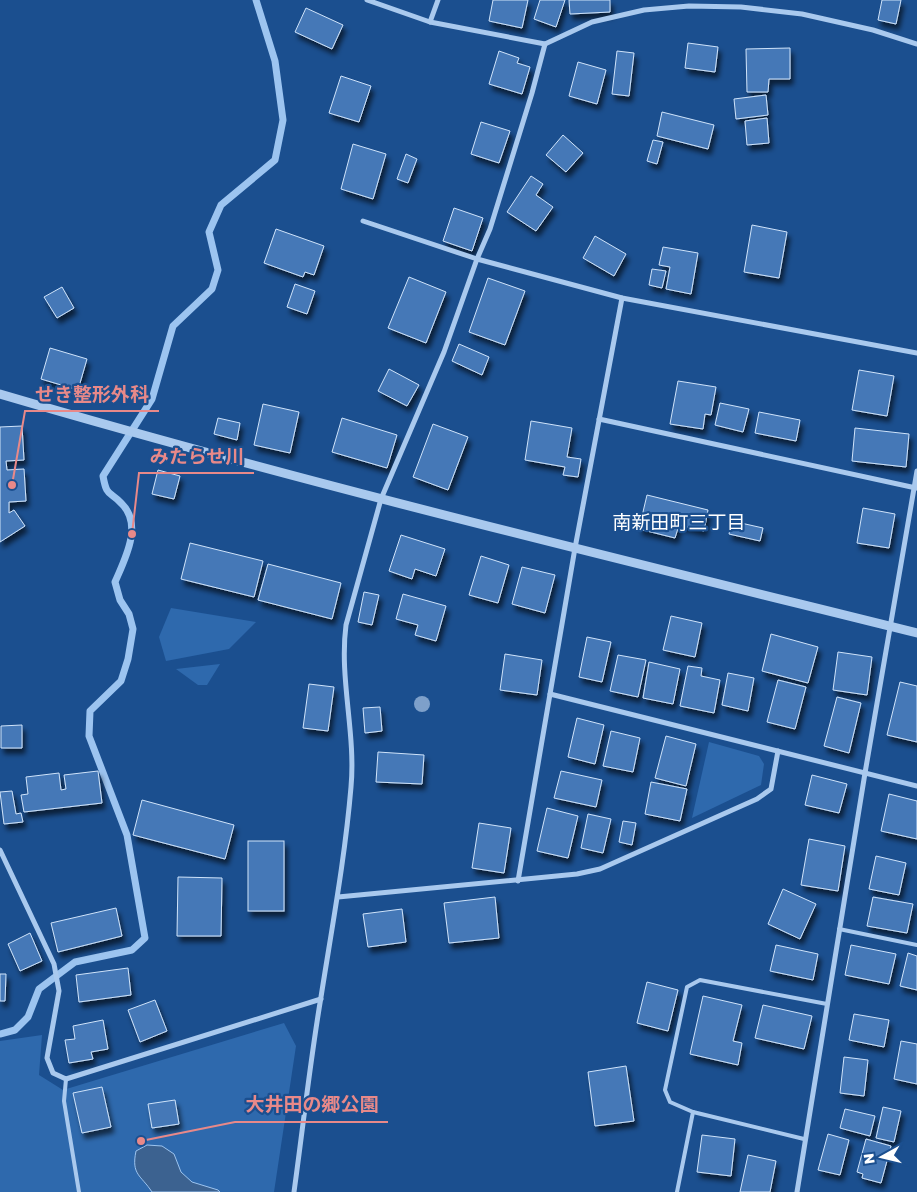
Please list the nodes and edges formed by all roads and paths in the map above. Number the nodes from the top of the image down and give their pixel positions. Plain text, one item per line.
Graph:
1 (367, 0) edge
2 (438, 0) edge
3 (742, 0) edge
4 (741, 7) junction
5 (430, 22) junction
6 (544, 44) junction
7 (917, 44) edge
8 (363, 221) dead end
9 (477, 259) junction
10 (622, 298) junction
11 (917, 353) edge
12 (0, 394) edge
13 (599, 419) junction
14 (917, 471) edge
15 (916, 488) edge
16 (380, 499) junction
17 (575, 548) junction
18 (891, 626) junction
19 (917, 633) edge
20 (550, 694) junction
21 (778, 751) junction
22 (865, 773) junction
23 (917, 786) edge
24 (0, 850) edge
25 (518, 881) junction
26 (338, 898) junction
27 (840, 929) junction
28 (917, 945) edge
29 (321, 999) junction
30 (827, 1004) junction
31 (66, 1079) junction
32 (693, 1112) junction
33 (804, 1139) junction
34 (79, 1192) edge
35 (294, 1192) edge
36 (678, 1192) edge
37 (797, 1192) edge

1 - 5 street
2 - 5 street
3 - 4 lane
4 - 6 street
4 - 7 street
5 - 6 street
6 - 9 street
8 - 9 street
9 - 10 street
9 - 16 street
10 - 11 street
10 - 13 street
12 - 16 street
13 - 15 street
13 - 17 street
14 - 15 street
15 - 18 street
16 - 17 street
16 - 26 street
17 - 18 street
17 - 20 street
18 - 19 street
18 - 22 street
20 - 21 street
20 - 25 street
21 - 22 street
21 - 25 street
22 - 23 street
22 - 27 street
24 - 31 street
25 - 26 street
26 - 29 street
27 - 28 lane
27 - 30 street
29 - 31 street
29 - 35 street
30 - 32 lane
30 - 33 street
31 - 34 lane
32 - 33 lane
32 - 36 lane
33 - 37 street

